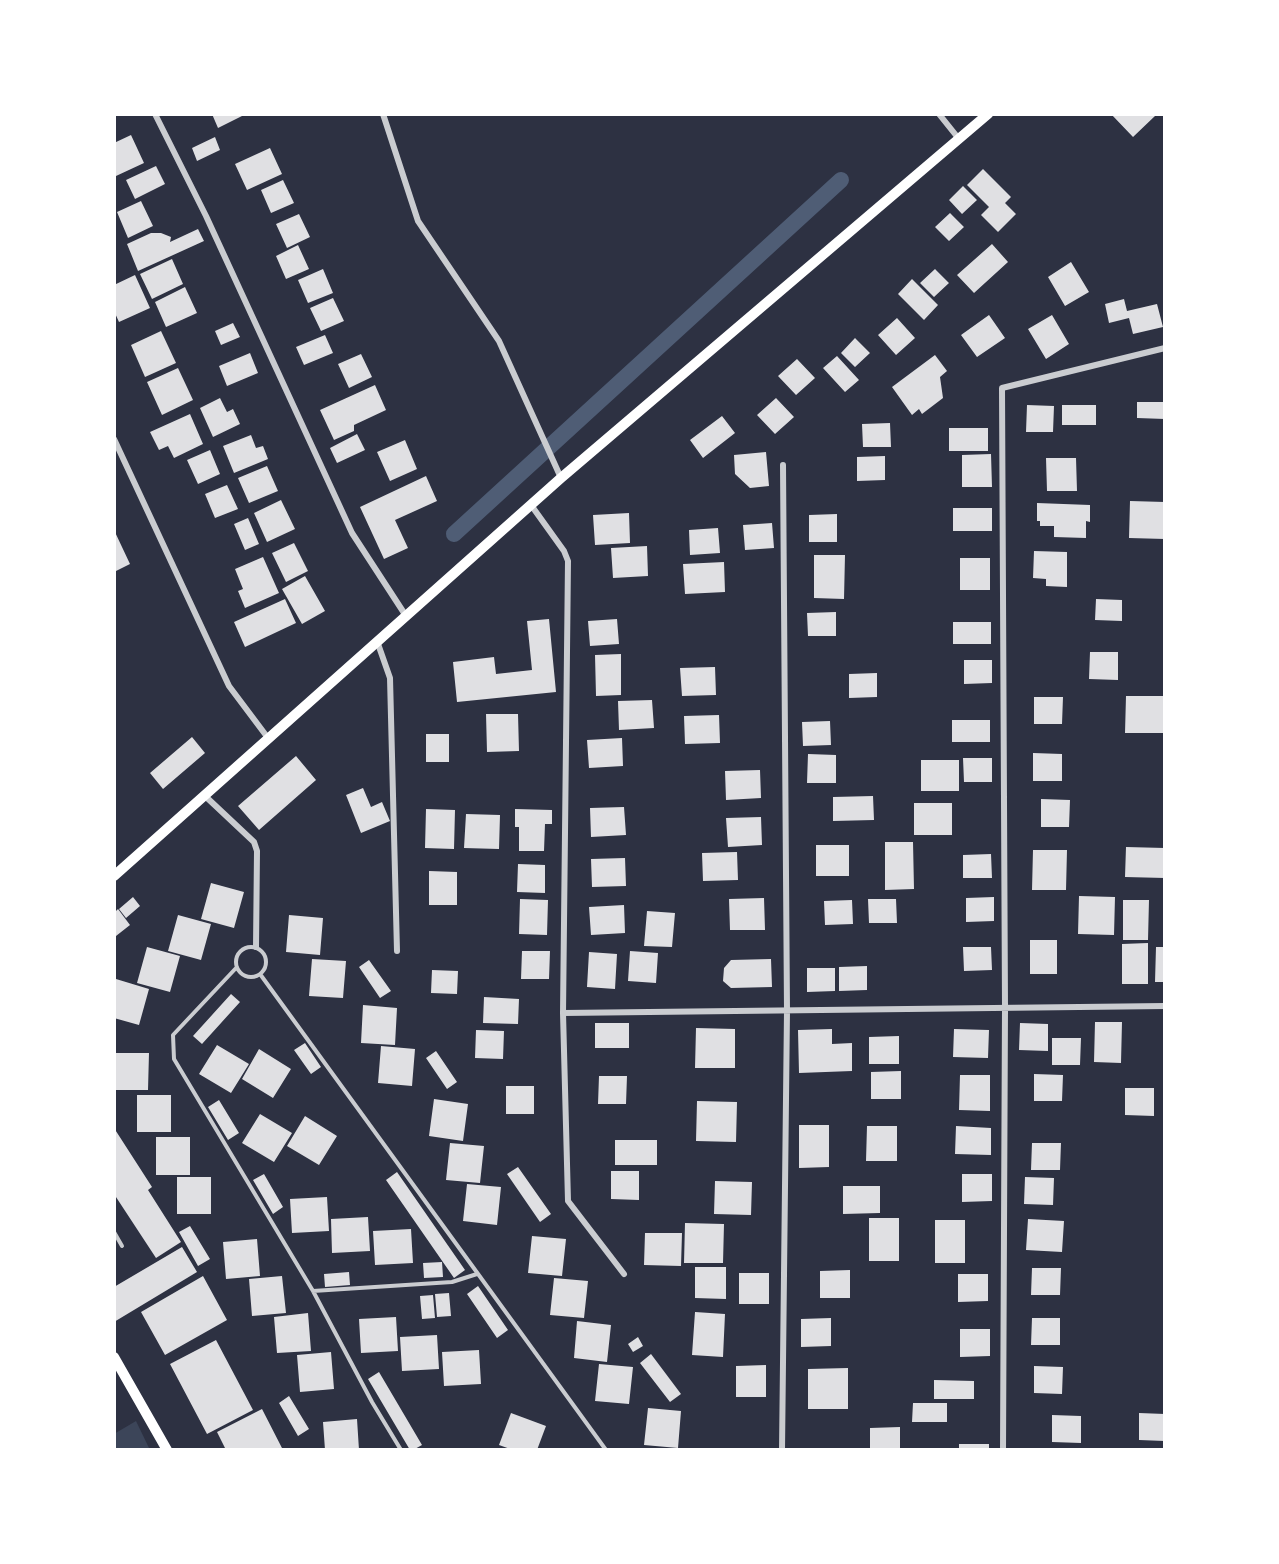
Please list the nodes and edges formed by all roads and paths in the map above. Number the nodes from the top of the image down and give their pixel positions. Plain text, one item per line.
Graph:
1 (155, 114) edge
2 (384, 114) edge
3 (939, 114) edge
4 (988, 114) edge
5 (959, 139) junction
6 (1165, 348) edge
7 (114, 439) edge
8 (783, 465) dead end
9 (561, 477) junction
10 (531, 505) junction
11 (406, 616) junction
12 (377, 640) junction
13 (268, 738) junction
14 (204, 795) junction
15 (115, 871) edge
16 (256, 947) junction
17 (397, 951) dead end
18 (237, 968) junction
19 (260, 974) junction
20 (1165, 1006) edge
21 (1005, 1007) junction
22 (787, 1011) junction
23 (563, 1014) junction
24 (114, 1232) edge
25 (122, 1246) dead end
26 (477, 1274) junction
27 (624, 1274) dead end
28 (313, 1290) junction
29 (114, 1358) edge
30 (167, 1450) edge
31 (401, 1450) edge
32 (606, 1450) edge
33 (782, 1450) edge
34 (1004, 1450) edge

1 - 11 street
2 - 9 street
3 - 5 street
4 - 5 main road
5 - 9 main road
6 - 21 street
7 - 13 street
8 - 22 street
9 - 10 main road
10 - 11 main road
10 - 23 street
11 - 12 main road
12 - 13 main road
12 - 17 street
13 - 14 main road
14 - 15 main road
14 - 16 street
16 - 18 lane
16 - 19 lane
18 - 19 lane
18 - 28 lane
19 - 26 lane
20 - 21 street
21 - 22 street
21 - 34 street
22 - 23 street
22 - 33 street
23 - 27 street
24 - 25 lane
26 - 28 lane
26 - 32 lane
28 - 31 lane
29 - 30 main road

